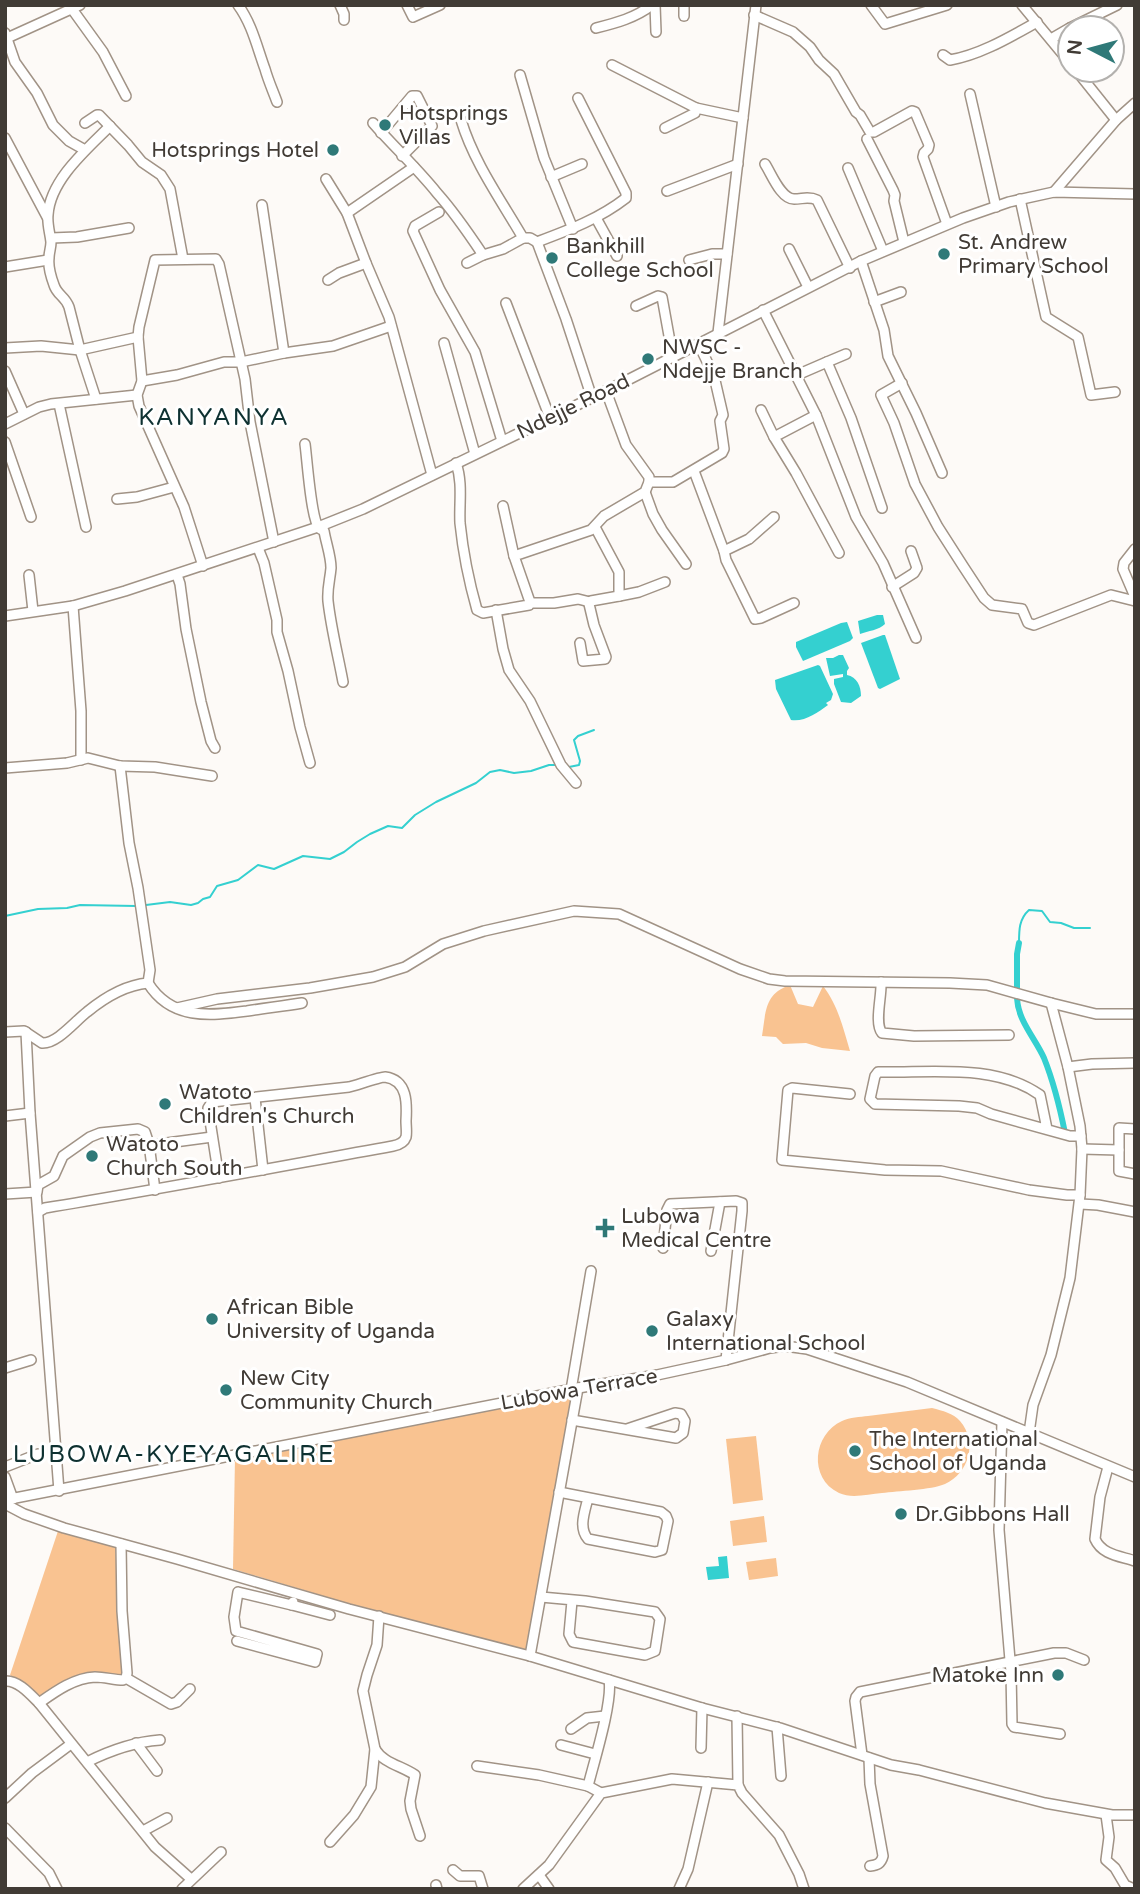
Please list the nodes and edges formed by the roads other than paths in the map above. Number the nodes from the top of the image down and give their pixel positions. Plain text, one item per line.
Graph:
1 (238, 5) edge
2 (340, 5) edge
3 (407, 5) edge
4 (440, 5) edge
5 (654, 5) edge
6 (684, 5) edge
7 (871, 5) edge
8 (947, 5) edge
9 (1022, 5) edge
10 (1117, 5) edge
11 (71, 8) edge
12 (755, 10) edge
13 (1097, 14) edge
14 (684, 16) dead end
15 (344, 20) dead end
16 (1037, 22) junction
17 (596, 28) dead end
18 (656, 32) dead end
19 (6, 36) edge
20 (1056, 36) edge
21 (1051, 39) junction
22 (1056, 45) edge
23 (943, 54) dead end
24 (612, 65) dead end
25 (520, 75) dead end
26 (1087, 84) edge
27 (970, 94) dead end
28 (126, 96) dead end
29 (578, 98) dead end
30 (277, 102) dead end
31 (1135, 103) edge
32 (696, 108) junction
33 (743, 118) junction
34 (461, 120) dead end
35 (1116, 120) junction
36 (85, 123) dead end
37 (373, 123) dead end
38 (110, 127) junction
39 (665, 128) dead end
40 (382, 133) junction
41 (5, 138) edge
42 (867, 139) dead end
43 (85, 150) junction
44 (402, 156) junction
45 (582, 164) dead end
46 (738, 164) junction
47 (765, 164) dead end
48 (414, 167) junction
49 (848, 168) dead end
50 (551, 177) junction
51 (326, 179) dead end
52 (667, 191) dead end
53 (1054, 192) junction
54 (1135, 194) edge
55 (1020, 200) junction
56 (262, 205) dead end
57 (996, 207) junction
58 (439, 212) dead end
59 (347, 213) junction
60 (47, 218) junction
61 (596, 218) junction
62 (947, 224) junction
63 (129, 228) dead end
64 (573, 229) junction
65 (51, 238) junction
66 (523, 238) junction
67 (537, 242) junction
68 (904, 242) junction
69 (789, 249) dead end
70 (883, 251) junction
71 (727, 254) junction
72 (483, 255) junction
73 (617, 256) dead end
74 (183, 259) junction
75 (48, 260) junction
76 (689, 260) dead end
77 (861, 261) junction
78 (366, 263) junction
79 (467, 263) dead end
80 (5, 267) edge
81 (850, 268) junction
82 (328, 280) dead end
83 (808, 287) junction
84 (901, 292) dead end
85 (874, 302) junction
86 (506, 303) dead end
87 (636, 306) dead end
88 (763, 310) junction
89 (391, 326) junction
90 (718, 333) junction
91 (138, 337) junction
92 (444, 343) dead end
93 (699, 345) junction
94 (5, 348) edge
95 (80, 350) junction
96 (284, 353) junction
97 (846, 354) dead end
98 (673, 358) junction
99 (241, 362) junction
100 (827, 362) junction
101 (5, 371) edge
102 (797, 375) junction
103 (142, 381) junction
104 (902, 383) junction
105 (606, 391) junction
106 (1115, 392) dead end
107 (137, 395) junction
108 (592, 398) junction
109 (96, 399) junction
110 (59, 404) junction
111 (761, 410) dead end
112 (24, 414) junction
113 (816, 415) junction
114 (550, 418) junction
115 (5, 424) edge
116 (774, 437) junction
117 (502, 441) junction
118 (5, 442) edge
119 (305, 444) dead end
120 (475, 454) junction
121 (456, 463) junction
122 (694, 471) junction
123 (942, 473) dead end
124 (432, 475) junction
125 (649, 482) junction
126 (174, 487) junction
127 (645, 492) junction
128 (117, 499) dead end
129 (503, 506) dead end
130 (882, 508) dead end
131 (31, 517) dead end
132 (774, 517) dead end
133 (86, 527) dead end
134 (318, 527) junction
135 (595, 527) junction
136 (275, 542) junction
137 (258, 548) junction
138 (1135, 550) edge
139 (724, 551) junction
140 (911, 551) dead end
141 (839, 553) dead end
142 (514, 556) junction
143 (686, 564) dead end
144 (203, 566) junction
145 (29, 575) dead end
146 (177, 575) junction
147 (665, 582) dead end
148 (892, 587) junction
149 (619, 596) junction
150 (1135, 599) edge
151 (590, 602) junction
152 (530, 603) junction
153 (794, 603) dead end
154 (74, 606) junction
155 (496, 610) junction
156 (33, 611) junction
157 (5, 616) edge
158 (916, 638) dead end
159 (580, 643) dead end
160 (343, 682) dead end
161 (215, 748) dead end
162 (81, 760) junction
163 (310, 763) dead end
164 (120, 766) junction
165 (5, 768) edge
166 (212, 776) dead end
167 (576, 783) dead end
168 (881, 982) junction
169 (148, 983) junction
170 (302, 1003) dead end
171 (1051, 1003) junction
172 (177, 1008) junction
173 (1135, 1014) edge
174 (5, 1032) edge
175 (26, 1032) junction
176 (1009, 1035) dead end
177 (1135, 1063) edge
178 (1068, 1067) junction
179 (850, 1094) dead end
180 (255, 1098) junction
181 (30, 1113) junction
182 (5, 1116) edge
183 (1047, 1129) junction
184 (1135, 1129) edge
185 (1080, 1136) junction
186 (212, 1137) junction
187 (149, 1144) junction
188 (1082, 1149) junction
189 (1119, 1150) junction
190 (263, 1170) junction
191 (1135, 1174) edge
192 (219, 1178) junction
193 (155, 1190) junction
194 (37, 1192) junction
195 (5, 1194) edge
196 (1080, 1199) junction
197 (720, 1202) junction
198 (38, 1212) junction
199 (1135, 1212) edge
200 (663, 1248) dead end
201 (711, 1251) dead end
202 (592, 1271) dead end
203 (31, 1360) dead end
204 (726, 1360) junction
205 (5, 1368) edge
206 (575, 1389) junction
207 (572, 1420) junction
208 (1002, 1422) junction
209 (627, 1429) junction
210 (1029, 1433) junction
211 (38, 1454) dead end
212 (5, 1467) edge
213 (1108, 1467) junction
214 (1135, 1476) edge
215 (5, 1477) edge
216 (59, 1491) junction
217 (559, 1492) junction
218 (588, 1498) junction
219 (8, 1501) edge
220 (121, 1544) junction
221 (1135, 1561) edge
222 (296, 1594) junction
223 (541, 1597) junction
224 (572, 1601) junction
225 (292, 1605) junction
226 (330, 1615) dead end
227 (379, 1616) junction
228 (237, 1641) dead end
229 (530, 1657) junction
230 (1084, 1660) dead end
231 (1010, 1661) junction
232 (126, 1678) junction
233 (5, 1681) edge
234 (609, 1681) junction
235 (190, 1689) dead end
236 (39, 1703) junction
237 (702, 1708) junction
238 (605, 1716) junction
239 (737, 1716) junction
240 (777, 1727) junction
241 (571, 1729) dead end
242 (1060, 1734) dead end
243 (160, 1740) dead end
244 (136, 1743) junction
245 (71, 1744) junction
246 (561, 1745) dead end
247 (701, 1748) dead end
248 (375, 1749) junction
249 (595, 1754) junction
250 (865, 1756) junction
251 (87, 1762) junction
252 (477, 1766) dead end
253 (157, 1771) dead end
254 (781, 1776) dead end
255 (708, 1782) junction
256 (738, 1785) junction
257 (588, 1786) junction
258 (601, 1793) junction
259 (5, 1798) edge
260 (1106, 1815) junction
261 (1135, 1815) edge
262 (167, 1818) dead end
263 (5, 1828) edge
264 (143, 1832) junction
265 (421, 1836) dead end
266 (330, 1842) dead end
267 (221, 1852) dead end
268 (870, 1866) dead end
269 (453, 1870) dead end
270 (539, 1875) junction
271 (191, 1879) junction
272 (57, 1889) edge
273 (182, 1889) edge
274 (483, 1889) edge
275 (523, 1889) edge
276 (549, 1889) edge
277 (679, 1889) edge
278 (804, 1889) edge
279 (1133, 1889) edge

1 - 30 street
2 - 15 street
3 - 4 street
5 - 17 street
5 - 18 street
6 - 14 street
7 - 8 street
9 - 16 street
10 - 13 street
11 - 19 street
11 - 28 street
12 - 33 street
12 - 62 street
16 - 21 street
16 - 23 street
19 - 43 street
20 - 21 street
21 - 22 street
24 - 32 street
25 - 50 street
26 - 35 street
27 - 57 street
29 - 61 street
31 - 35 street
32 - 33 street
32 - 39 street
33 - 46 street
34 - 66 street
35 - 53 street
36 - 38 street
37 - 40 street
38 - 43 street
38 - 74 street
40 - 44 street
40 - 44 street
41 - 60 street
42 - 68 street
43 - 60 street
44 - 48 street
45 - 50 street
46 - 52 street
46 - 71 street
47 - 81 street
48 - 59 street
48 - 72 street
49 - 70 street
50 - 64 street
51 - 59 street
53 - 54 street, Ndejje Road
53 - 55 street, Ndejje Road
55 - 57 street, Ndejje Road
55 - 106 street
56 - 96 street
57 - 62 street, Ndejje Road
58 - 117 street
59 - 78 street
60 - 65 street
61 - 64 street
61 - 73 street
62 - 68 street, Ndejje Road
63 - 65 street
64 - 67 street
65 - 75 street
66 - 67 street
66 - 72 street
67 - 108 street
68 - 70 street, Ndejje Road
69 - 83 street
70 - 77 street, Ndejje Road
71 - 76 street
71 - 90 street
72 - 79 street
74 - 91 street
74 - 99 street
75 - 80 street
75 - 95 street
77 - 81 street, Ndejje Road
77 - 85 street
78 - 82 street
78 - 89 street
81 - 83 street, Ndejje Road
83 - 88 street, Ndejje Road
84 - 85 street
85 - 104 street
86 - 114 street
87 - 98 street
88 - 90 street, Ndejje Road
88 - 102 street
89 - 96 street
89 - 124 street
90 - 93 street, Ndejje Road
91 - 95 street
91 - 103 street
92 - 120 street
93 - 98 street, Ndejje Road
93 - 122 street
94 - 95 street
95 - 109 street
96 - 99 street
97 - 100 street
98 - 105 street, Ndejje Road
99 - 103 street
99 - 136 street
100 - 102 street
100 - 130 street
101 - 112 street
102 - 113 street
103 - 107 street
104 - 123 street
104 - 150 street
105 - 108 street, Ndejje Road
105 - 125 street
107 - 109 street
107 - 126 street
108 - 114 street, Ndejje Road
109 - 110 street
110 - 112 street
110 - 133 street
111 - 116 street
112 - 115 street
113 - 116 street
113 - 148 street
114 - 117 street, Ndejje Road
116 - 141 street
117 - 120 street, Ndejje Road
118 - 131 street
119 - 134 street
120 - 121 street, Ndejje Road
121 - 124 street, Ndejje Road
121 - 155 street
122 - 125 street
122 - 139 street
124 - 134 street, Ndejje Road
125 - 127 street
126 - 128 street
126 - 144 street
127 - 135 street
127 - 143 street
129 - 142 street
132 - 139 street
134 - 136 street, Ndejje Road
134 - 160 street
135 - 142 street
135 - 149 street
136 - 137 street, Ndejje Road
137 - 144 street, Ndejje Road
137 - 163 street
138 - 150 street
139 - 153 street
140 - 148 street
142 - 152 street
144 - 146 street, Ndejje Road
145 - 156 street
146 - 154 street, Ndejje Road
146 - 161 street
147 - 149 street
148 - 158 street
149 - 151 street
151 - 152 street
151 - 159 street
152 - 155 street
154 - 156 street, Ndejje Road
154 - 162 street
155 - 167 street
156 - 157 street, Ndejje Road
162 - 164 street
162 - 165 street
164 - 166 street
164 - 169 street
168 - 171 street
168 - 172 street
168 - 176 street
169 - 172 street
169 - 175 street
170 - 172 street
171 - 173 street
171 - 178 street
174 - 175 street
175 - 181 street
177 - 178 street
178 - 185 street
179 - 196 street
180 - 186 street
180 - 190 street
180 - 190 street
181 - 182 street
181 - 194 street
183 - 183 street
183 - 185 street
184 - 189 street
185 - 188 street
186 - 187 street
186 - 192 street
187 - 193 street
187 - 194 street
188 - 189 street
188 - 196 street
189 - 191 street
190 - 192 street
192 - 193 street
193 - 198 street
194 - 195 street
194 - 198 street
196 - 199 street
196 - 210 street
197 - 200 street
197 - 201 street
197 - 204 street
198 - 216 street
202 - 206 street
203 - 205 street
204 - 206 street, Lubowa Terrace
204 - 208 street, Lubowa Terrace
206 - 207 street
206 - 216 street, Lubowa Terrace
207 - 209 street
207 - 217 street
208 - 210 street, Lubowa Terrace
208 - 231 street
209 - 209 street
210 - 213 street, Lubowa Terrace
211 - 212 street
213 - 214 street, Lubowa Terrace
213 - 221 street
215 - 219 street
216 - 219 street, Lubowa Terrace
217 - 218 street
217 - 223 street
218 - 218 street
219 - 220 street
220 - 222 street
220 - 232 street
222 - 225 street
222 - 227 street
223 - 224 street
223 - 229 street
224 - 224 street
225 - 226 street
225 - 228 street
227 - 229 street
227 - 248 street
229 - 234 street
230 - 231 street
231 - 242 street
231 - 250 street
232 - 235 street
232 - 236 street
233 - 236 street
234 - 237 street
234 - 238 street
236 - 245 street
237 - 239 street
237 - 247 street
238 - 241 street
238 - 249 street
239 - 240 street
239 - 256 street
240 - 250 street
240 - 254 street
243 - 244 street
244 - 251 street
244 - 253 street
245 - 251 street
245 - 259 street
246 - 249 street
248 - 265 street
248 - 266 street
249 - 257 street
250 - 260 street
250 - 268 street
251 - 264 street
252 - 257 street
255 - 256 street
255 - 258 street
255 - 277 street
256 - 278 street
257 - 258 street
258 - 270 street
260 - 261 street
260 - 279 street
262 - 264 street
263 - 272 street
264 - 271 street
267 - 271 street
269 - 274 street
270 - 275 street
270 - 276 street
271 - 273 street

